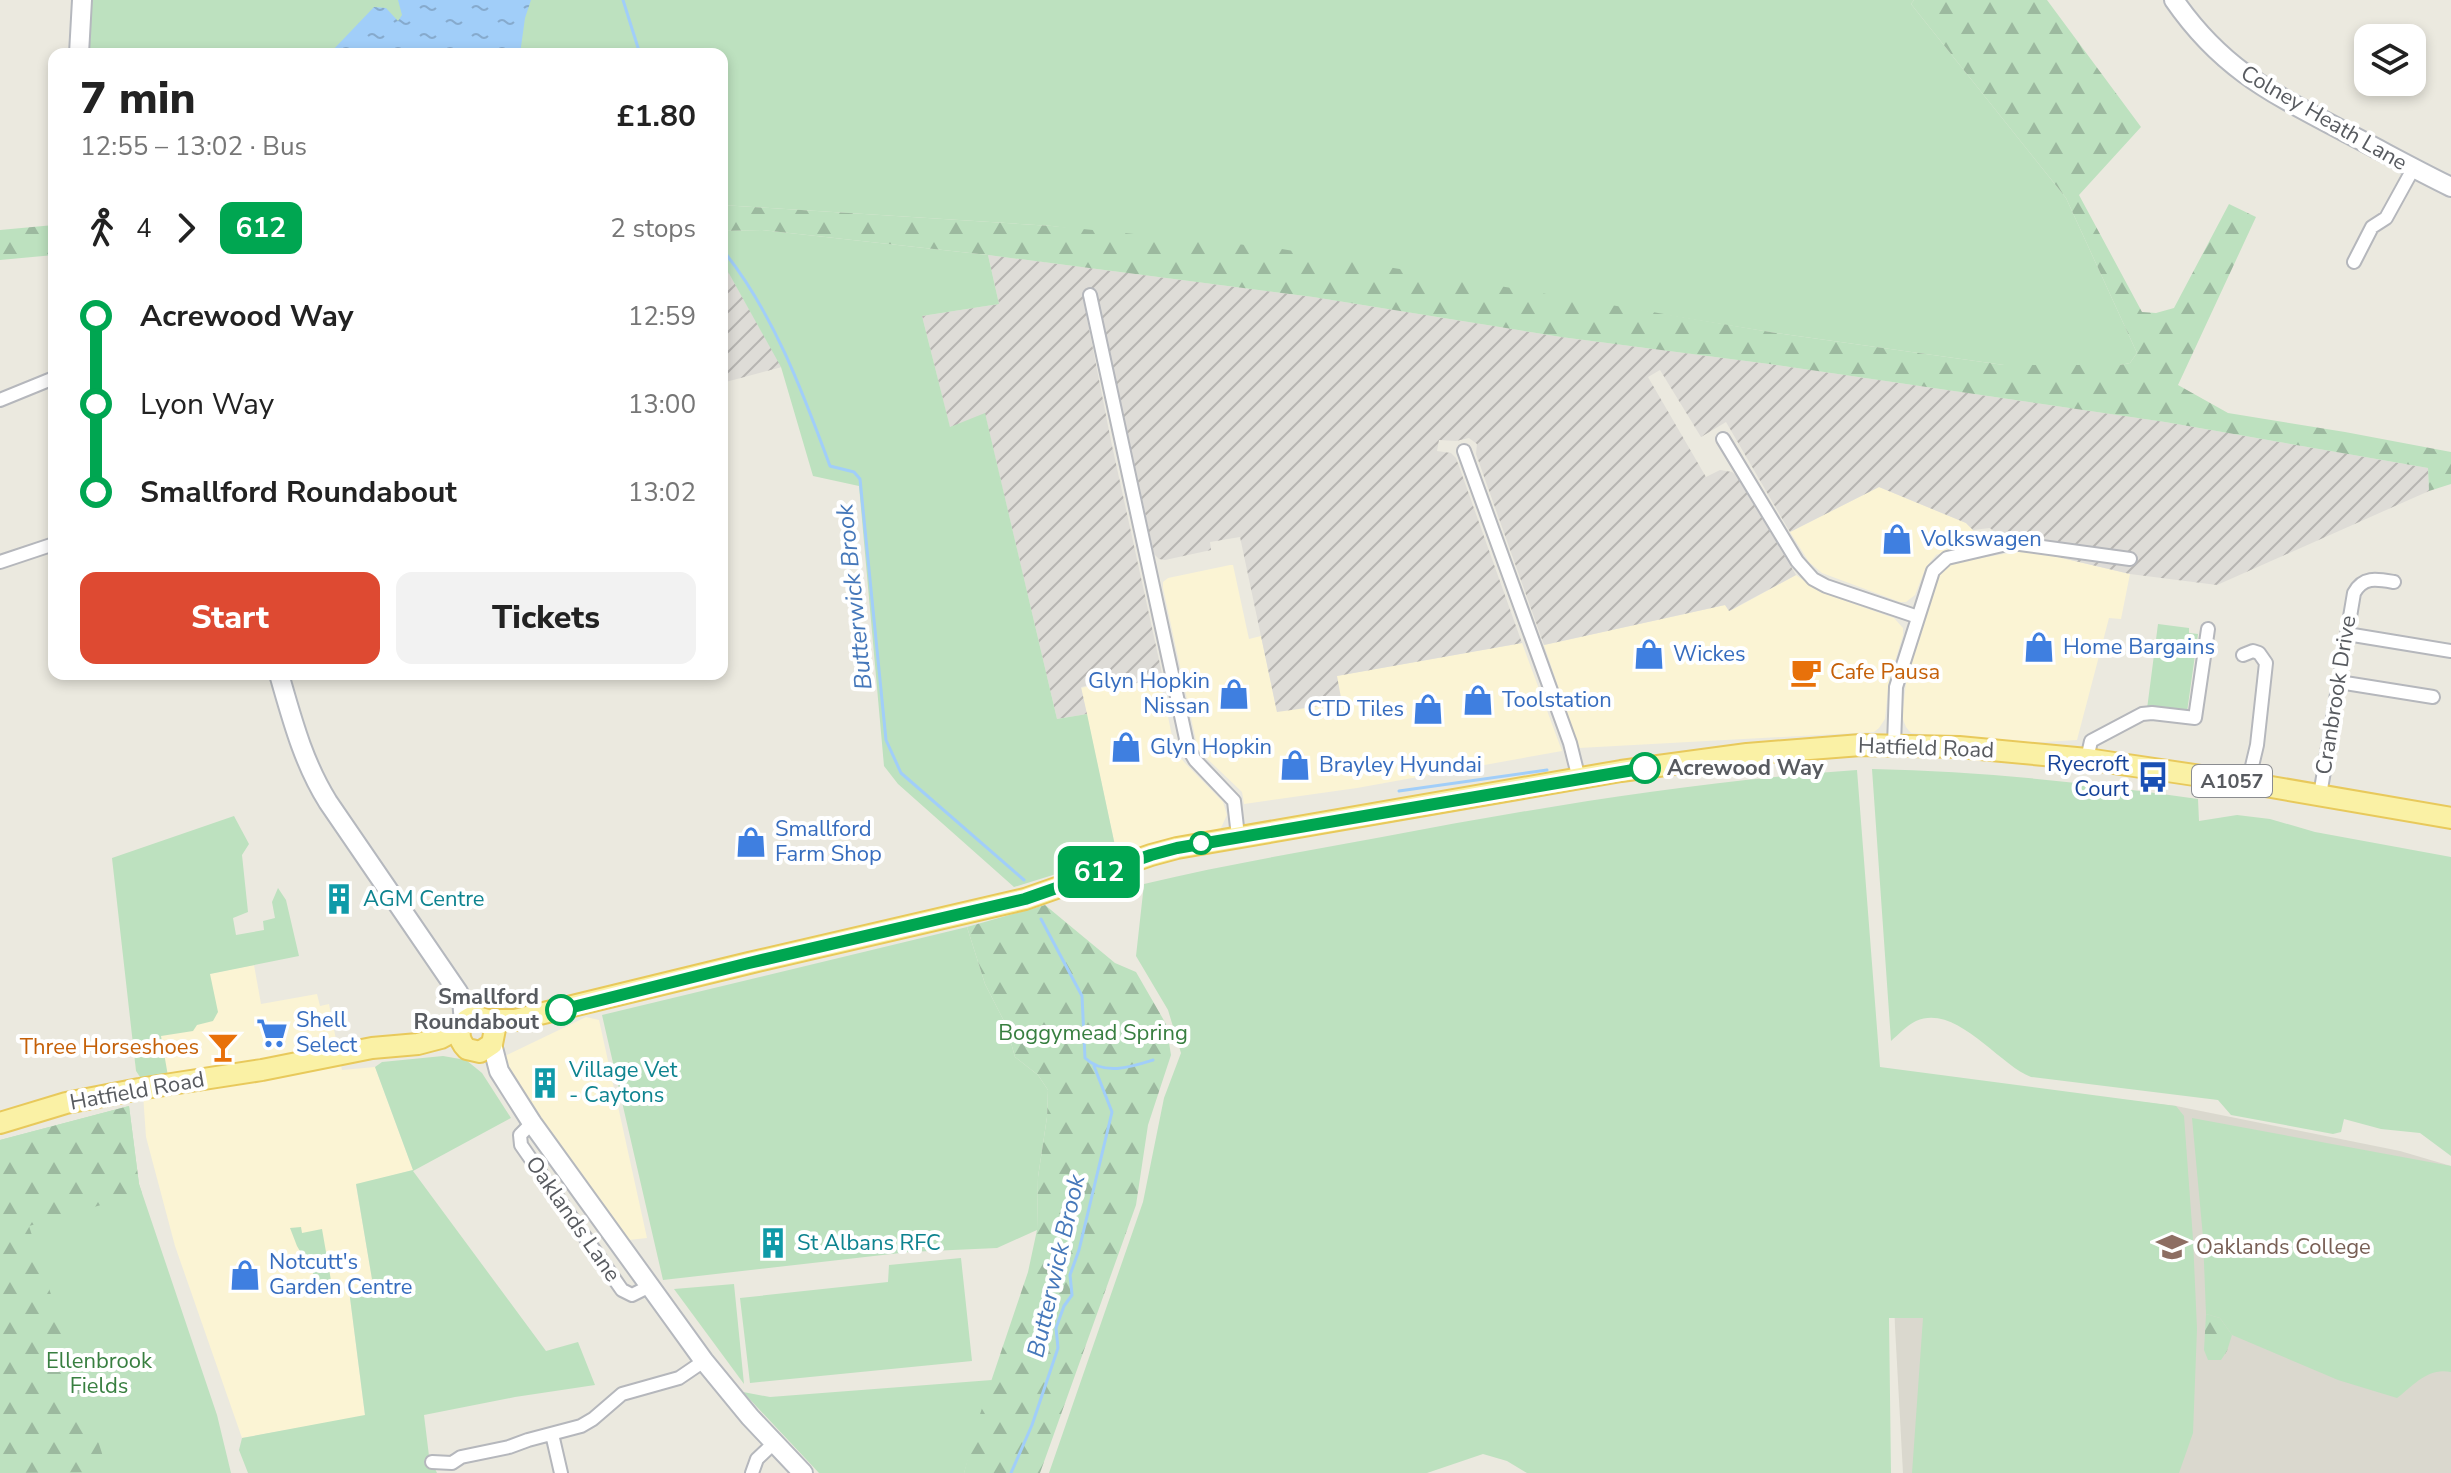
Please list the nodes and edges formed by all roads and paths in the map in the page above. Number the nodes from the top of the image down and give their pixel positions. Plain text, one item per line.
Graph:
1 (82, 0) edge
2 (2174, 0) edge
3 (79, 48) edge
4 (2413, 169) junction
5 (2451, 187) edge
6 (2354, 262) dead end
7 (1090, 295) dead end
8 (48, 380) edge
9 (0, 400) edge
10 (1723, 439) dead end
11 (1464, 451) dead end
12 (48, 546) edge
13 (2130, 559) dead end
14 (0, 562) edge
15 (2394, 582) dead end
16 (1918, 617) junction
17 (2208, 629) dead end
18 (2347, 634) junction
19 (2451, 651) edge
20 (2243, 655) dead end
21 (281, 680) edge
22 (2339, 682) junction
23 (2433, 697) dead end
24 (2091, 744) junction
25 (1894, 745) junction
26 (1579, 779) junction
27 (2248, 783) junction
28 (2320, 795) junction
29 (2451, 818) edge
30 (1238, 836) junction
31 (515, 1020) junction
32 (473, 1021) junction
33 (418, 1044) junction
34 (482, 1046) junction
35 (0, 1123) edge
36 (704, 1361) junction
37 (552, 1434) junction
38 (774, 1443) junction
39 (432, 1462) dead end
40 (452, 1468) edge
41 (561, 1473) edge
42 (752, 1473) edge
43 (803, 1473) edge

1 - 3 street
2 - 4 street, Colney Heath Lane
4 - 5 street, Colney Heath Lane
4 - 6 street
7 - 30 street
8 - 9 street
10 - 16 street
11 - 26 street
12 - 14 street
13 - 16 street
15 - 18 street, Cranbrook Drive
16 - 25 street
17 - 24 street
18 - 19 street
18 - 22 street, Cranbrook Drive
20 - 27 street
21 - 32 street
22 - 23 street
22 - 28 street, Cranbrook Drive
24 - 25 main road, Hatfield Road / A1057
24 - 27 main road, Hatfield Road / A1057
25 - 26 main road, Hatfield Road / A1057
26 - 30 main road, Hatfield Road / A1057
27 - 28 main road, Hatfield Road / A1057
28 - 29 main road, Hatfield Road / A1057
30 - 31 main road, Hatfield Road / A1057
31 - 32 main road, Hatfield Road / A1057
31 - 34 main road
32 - 33 main road, Hatfield Road / A1057
32 - 34 main road
32 - 34 main road
33 - 34 main road, Hatfield Road / A1057
33 - 35 main road, Hatfield Road / A1057
34 - 36 street, Oaklands Lane
36 - 37 street
36 - 38 street, Oaklands Lane
37 - 40 street
37 - 41 street
38 - 42 street
38 - 43 street, Oaklands Lane
39 - 40 street

